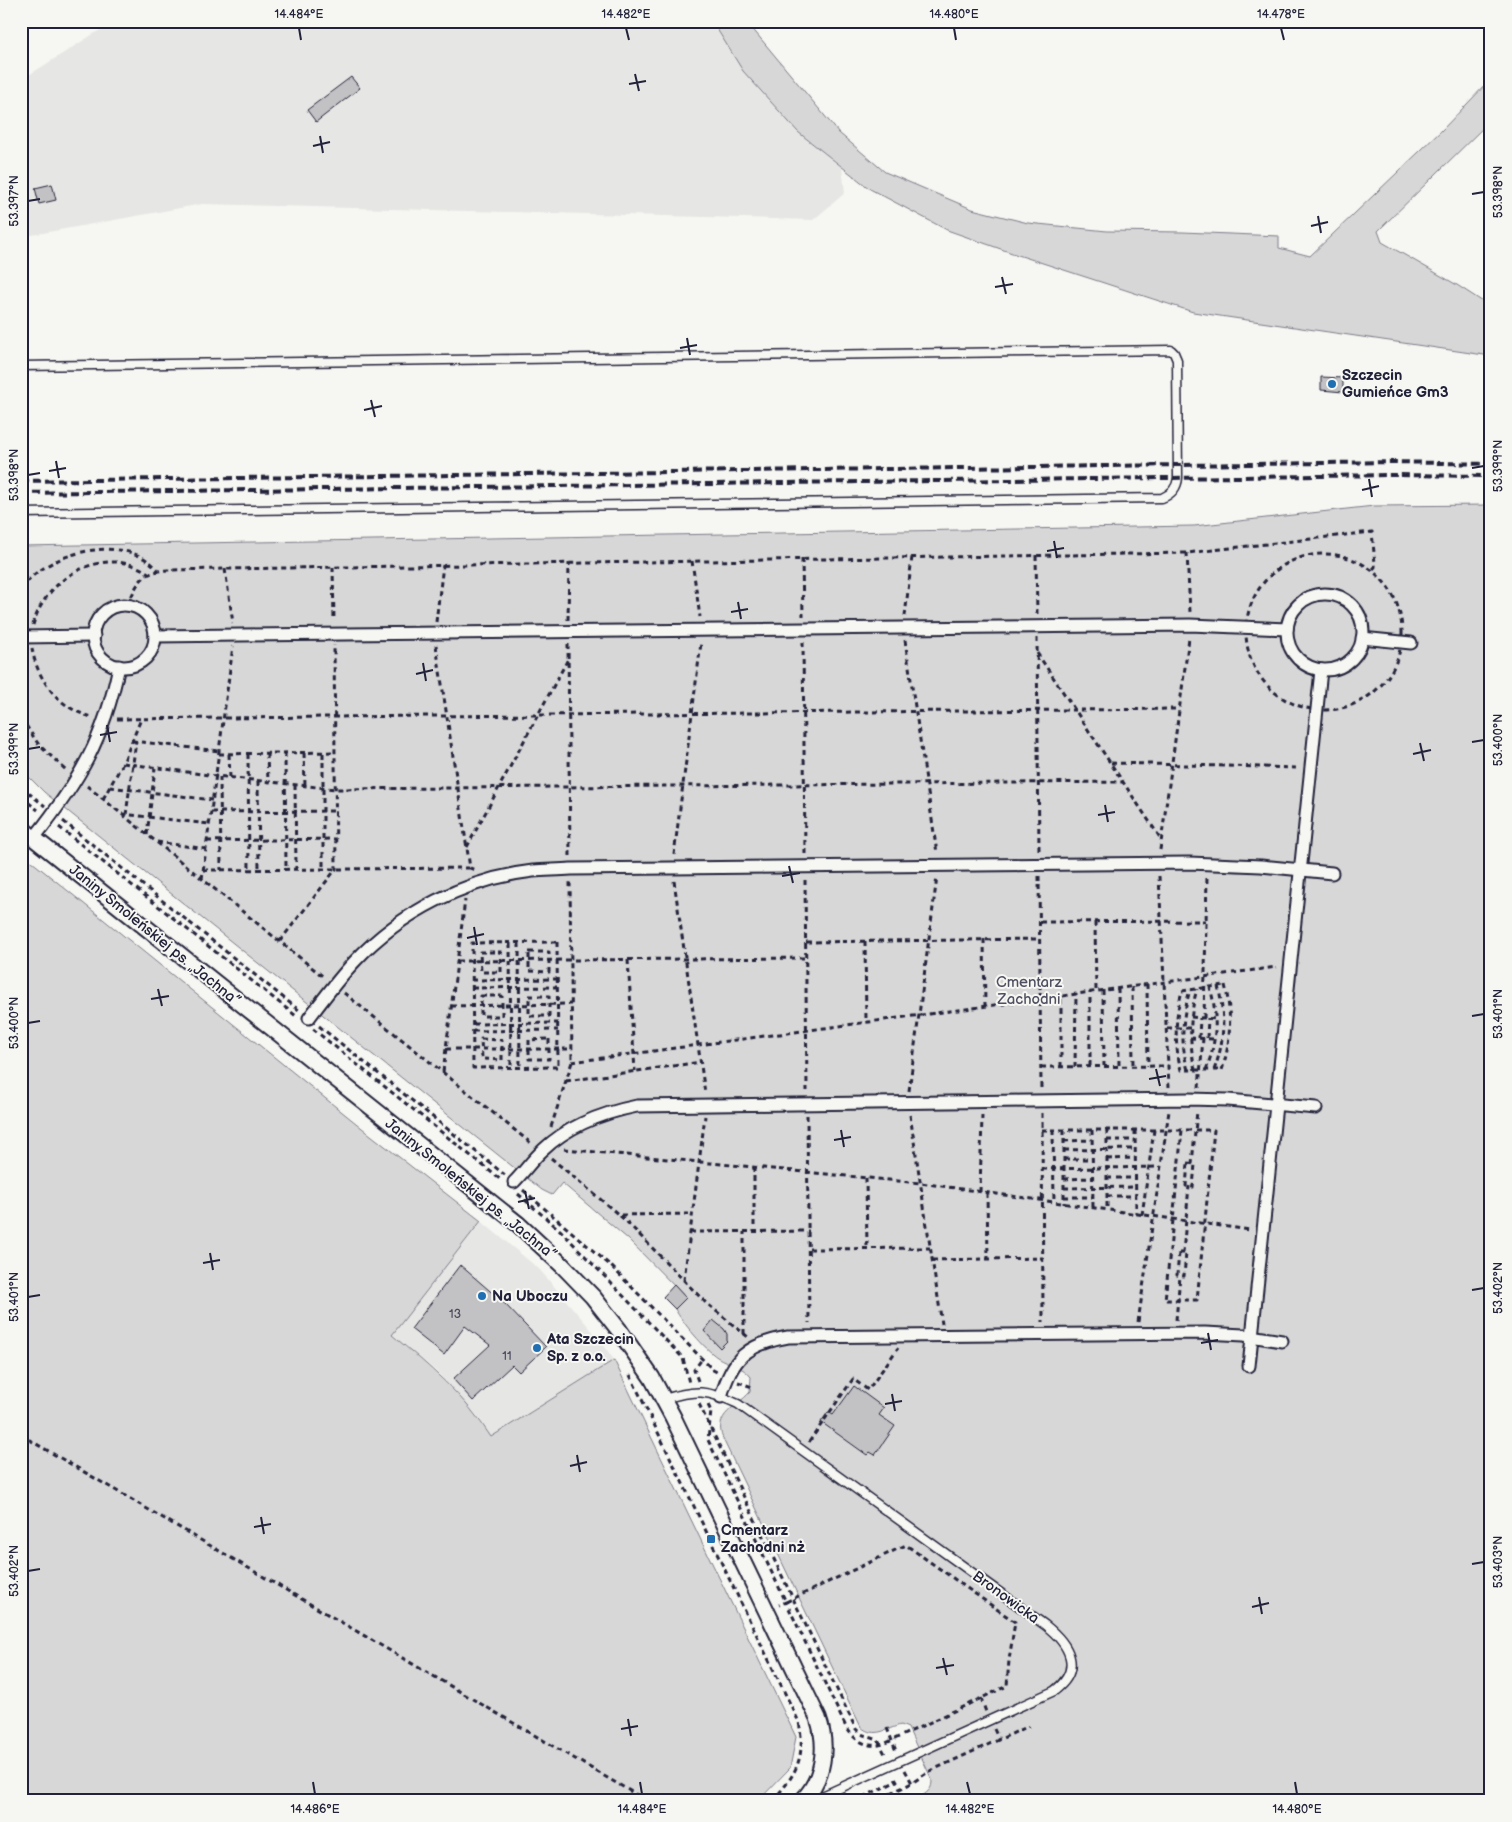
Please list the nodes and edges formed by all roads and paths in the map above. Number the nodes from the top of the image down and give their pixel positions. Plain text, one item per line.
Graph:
1 (21, 366) edge
2 (21, 513) edge
3 (1187, 553) junction
4 (1036, 555) junction
5 (912, 557) junction
6 (802, 559) junction
7 (692, 561) junction
8 (443, 565) junction
9 (333, 567) junction
10 (225, 569) junction
11 (1372, 570) junction
12 (159, 571) junction
13 (150, 574) junction
14 (21, 589) edge
15 (128, 605) junction
16 (1190, 625) junction
17 (1246, 626) junction
18 (1037, 627) junction
19 (903, 628) junction
20 (803, 629) junction
21 (1287, 629) junction
22 (702, 630) junction
23 (434, 633) junction
24 (334, 634) junction
25 (235, 635) junction
26 (94, 636) junction
27 (155, 636) junction
28 (26, 637) edge
29 (1362, 638) junction
30 (1406, 643) junction
31 (1037, 653) junction
32 (568, 659) dead end
33 (119, 666) junction
34 (1320, 670) junction
35 (1179, 709) junction
36 (1038, 710) junction
37 (1076, 710) junction
38 (1316, 710) junction
39 (803, 712) junction
40 (916, 712) junction
41 (692, 714) junction
42 (538, 715) junction
43 (447, 716) junction
44 (335, 717) junction
45 (21, 718) edge
46 (141, 718) junction
47 (224, 718) junction
48 (106, 719) junction
49 (134, 741) junction
50 (335, 752) junction
51 (219, 753) junction
52 (285, 753) junction
53 (304, 753) junction
54 (323, 753) junction
55 (229, 754) junction
56 (248, 754) junction
57 (267, 754) junction
58 (1111, 763) junction
59 (123, 764) junction
60 (132, 765) junction
61 (1172, 765) junction
62 (155, 768) junction
63 (1310, 768) junction
64 (216, 776) junction
65 (220, 777) junction
66 (230, 778) junction
67 (77, 779) junction
68 (248, 780) junction
69 (258, 780) junction
70 (268, 782) junction
71 (1124, 782) junction
72 (1038, 783) junction
73 (286, 784) junction
74 (926, 784) junction
75 (295, 785) junction
76 (804, 785) junction
77 (305, 786) junction
78 (682, 786) junction
79 (21, 787) edge
80 (110, 787) junction
81 (323, 788) junction
82 (458, 788) junction
83 (499, 788) junction
84 (335, 789) junction
85 (130, 790) junction
86 (152, 792) junction
87 (21, 796) edge
88 (103, 799) junction
89 (212, 800) junction
90 (295, 811) junction
91 (323, 811) junction
92 (336, 811) junction
93 (211, 812) junction
94 (220, 812) junction
95 (248, 812) junction
96 (258, 812) junction
97 (286, 812) junction
98 (121, 814) junction
99 (126, 815) junction
100 (52, 816) junction
101 (150, 818) junction
102 (209, 824) junction
103 (21, 828) edge
104 (147, 835) junction
105 (34, 838) junction
106 (323, 839) junction
107 (336, 839) junction
108 (1162, 839) junction
109 (207, 840) junction
110 (221, 840) junction
111 (248, 840) junction
112 (258, 840) junction
113 (286, 840) junction
114 (295, 840) junction
115 (156, 842) junction
116 (466, 847) junction
117 (206, 849) junction
118 (1158, 864) junction
119 (1208, 864) junction
120 (1039, 865) junction
121 (939, 866) junction
122 (805, 867) junction
123 (470, 868) junction
124 (672, 868) junction
125 (296, 869) junction
126 (323, 869) junction
127 (336, 869) junction
128 (203, 870) junction
129 (221, 870) junction
130 (249, 870) junction
131 (259, 870) junction
132 (286, 870) junction
133 (1300, 870) junction
134 (1332, 873) dead end
135 (202, 878) junction
136 (489, 880) junction
137 (467, 887) junction
138 (1161, 921) junction
139 (1206, 921) junction
140 (1040, 922) junction
141 (1095, 922) junction
142 (984, 939) junction
143 (1040, 939) junction
144 (929, 940) junction
145 (280, 941) junction
146 (865, 941) junction
147 (806, 942) junction
148 (510, 943) junction
149 (519, 943) junction
150 (806, 958) junction
151 (628, 960) junction
152 (686, 960) junction
153 (472, 961) junction
154 (480, 961) junction
155 (501, 961) junction
156 (510, 961) junction
157 (519, 961) junction
158 (529, 961) junction
159 (549, 961) junction
160 (557, 961) junction
161 (457, 962) junction
162 (1290, 965) junction
163 (1205, 976) junction
164 (557, 979) junction
165 (472, 980) junction
166 (510, 980) junction
167 (519, 980) junction
168 (1164, 982) junction
169 (1147, 984) junction
170 (334, 985) junction
171 (1132, 986) junction
172 (1218, 986) junction
173 (511, 987) junction
174 (519, 987) junction
175 (557, 987) junction
176 (1210, 987) junction
177 (472, 988) junction
178 (1118, 988) junction
179 (1205, 988) junction
180 (1197, 989) junction
181 (1103, 990) junction
182 (1190, 990) junction
183 (1096, 991) junction
184 (1090, 992) junction
185 (1076, 994) junction
186 (1061, 996) junction
187 (1040, 999) junction
188 (549, 1004) junction
189 (558, 1004) junction
190 (571, 1004) dead end
191 (472, 1005) junction
192 (481, 1005) junction
193 (502, 1005) junction
194 (511, 1005) junction
195 (519, 1005) junction
196 (529, 1005) junction
197 (452, 1006) junction
198 (985, 1006) junction
199 (919, 1015) junction
200 (1190, 1017) junction
201 (1204, 1018) junction
202 (1216, 1019) junction
203 (305, 1020) junction
204 (866, 1022) junction
205 (558, 1023) junction
206 (473, 1024) junction
207 (511, 1024) junction
208 (520, 1024) junction
209 (1166, 1028) junction
210 (1176, 1028) junction
211 (1183, 1028) junction
212 (1190, 1028) junction
213 (1216, 1028) junction
214 (1223, 1029) junction
215 (1230, 1029) junction
216 (558, 1030) junction
217 (807, 1030) junction
218 (473, 1031) junction
219 (511, 1031) junction
220 (519, 1031) junction
221 (1190, 1038) junction
222 (1199, 1038) junction
223 (1207, 1038) junction
224 (1215, 1039) junction
225 (698, 1045) junction
226 (572, 1048) dead end
227 (446, 1049) junction
228 (473, 1049) junction
229 (482, 1049) junction
230 (502, 1049) junction
231 (511, 1049) junction
232 (520, 1049) junction
233 (529, 1049) junction
234 (549, 1049) junction
235 (558, 1049) junction
236 (636, 1053) junction
237 (572, 1062) dead end
238 (700, 1062) junction
239 (1090, 1066) junction
240 (1104, 1066) junction
241 (1119, 1066) junction
242 (1133, 1066) junction
243 (1148, 1066) junction
244 (1168, 1066) junction
245 (1041, 1067) junction
246 (1061, 1067) junction
247 (1075, 1067) junction
248 (511, 1068) junction
249 (520, 1068) junction
250 (1188, 1070) junction
251 (1195, 1070) junction
252 (1206, 1070) junction
253 (1214, 1070) junction
254 (636, 1071) junction
255 (443, 1072) junction
256 (566, 1081) dead end
257 (1170, 1100) junction
258 (1042, 1101) junction
259 (908, 1102) junction
260 (983, 1102) junction
261 (807, 1103) junction
262 (707, 1104) junction
263 (1276, 1104) junction
264 (1316, 1108) dead end
265 (1042, 1130) junction
266 (1053, 1130) junction
267 (1064, 1130) junction
268 (1092, 1130) junction
269 (1107, 1130) junction
270 (1135, 1130) junction
271 (1154, 1130) junction
272 (1166, 1130) junction
273 (1182, 1130) junction
274 (1064, 1140) junction
275 (1092, 1140) junction
276 (1107, 1140) junction
277 (1135, 1140) junction
278 (544, 1149) junction
279 (1107, 1149) junction
280 (1135, 1149) junction
281 (1064, 1150) junction
282 (1092, 1150) junction
283 (1135, 1158) junction
284 (1064, 1159) junction
285 (1092, 1159) junction
286 (1107, 1159) junction
287 (699, 1162) junction
288 (754, 1167) junction
289 (1160, 1167) junction
290 (1107, 1168) junction
291 (1136, 1168) junction
292 (1148, 1168) junction
293 (1042, 1169) junction
294 (1054, 1169) junction
295 (1064, 1169) junction
296 (1092, 1169) junction
297 (808, 1172) junction
298 (866, 1178) junction
299 (1092, 1178) junction
300 (1107, 1178) junction
301 (1136, 1178) junction
302 (1064, 1179) junction
303 (920, 1183) junction
304 (509, 1184) junction
305 (1189, 1186) junction
306 (1107, 1187) junction
307 (1136, 1187) junction
308 (1064, 1188) junction
309 (1092, 1188) junction
310 (980, 1192) junction
311 (987, 1193) junction
312 (1092, 1196) junction
313 (1107, 1196) junction
314 (1136, 1196) junction
315 (1064, 1197) junction
316 (1042, 1200) junction
317 (1054, 1202) junction
318 (1064, 1204) junction
319 (1092, 1208) junction
320 (1108, 1210) junction
321 (692, 1214) junction
322 (1136, 1214) junction
323 (619, 1215) junction
324 (1142, 1215) junction
325 (1154, 1216) junction
326 (1173, 1219) junction
327 (1186, 1221) junction
328 (1204, 1224) junction
329 (809, 1231) junction
330 (690, 1232) junction
331 (744, 1232) junction
332 (754, 1232) junction
333 (1263, 1232) junction
334 (867, 1248) junction
335 (930, 1248) junction
336 (809, 1249) junction
337 (1183, 1253) junction
338 (1043, 1258) junction
339 (988, 1259) junction
340 (932, 1260) junction
341 (1180, 1276) junction
342 (684, 1280) junction
343 (1178, 1300) junction
344 (1137, 1333) junction
345 (1175, 1333) junction
346 (744, 1334) junction
347 (1044, 1334) junction
348 (901, 1335) junction
349 (943, 1335) junction
350 (810, 1336) junction
351 (1252, 1336) junction
352 (1282, 1341) dead end
353 (760, 1345) junction
354 (702, 1359) junction
355 (1249, 1366) dead end
356 (627, 1368) dead end
357 (727, 1377) junction
358 (752, 1387) dead end
359 (694, 1392) junction
360 (703, 1392) junction
361 (722, 1397) junction
362 (664, 1399) junction
363 (710, 1425) junction
364 (21, 1435) edge
365 (802, 1451) junction
366 (793, 1599) junction
367 (786, 1602) junction
368 (767, 1610) junction
369 (1029, 1726) dead end
370 (880, 1745) junction
371 (890, 1765) junction
372 (803, 1799) edge
373 (647, 1801) edge
374 (772, 1801) edge
375 (855, 1801) edge
376 (874, 1801) edge

1 - 2 lane
3 - 4 path
3 - 11 path
3 - 16 path
4 - 5 path
4 - 18 path
5 - 6 path
5 - 19 path
6 - 7 path
6 - 20 path
7 - 8 path
7 - 22 path
8 - 9 path
8 - 23 path
9 - 10 path
9 - 24 path
10 - 12 path
10 - 25 path
11 - 17 path
11 - 30 path
12 - 13 path
12 - 14 path
13 - 15 path
13 - 28 path
15 - 26 street
15 - 27 street
16 - 17 street
16 - 18 street
16 - 35 path
17 - 21 street
17 - 38 path
18 - 19 street
18 - 31 path
19 - 20 street
19 - 40 path
20 - 22 street
20 - 39 path
21 - 29 street
21 - 34 street
22 - 23 street
22 - 41 path
23 - 24 street
23 - 43 path
24 - 25 street
24 - 44 path
25 - 27 street
25 - 47 path
26 - 28 street
26 - 33 street
27 - 33 street
28 - 48 path
29 - 30 street
29 - 34 street
30 - 38 path
31 - 36 path
31 - 37 path
32 - 42 path
33 - 48 street
34 - 38 street
35 - 37 path
35 - 61 path
36 - 37 path
36 - 40 path
36 - 72 path
37 - 58 path
38 - 63 street
39 - 40 path
39 - 41 path
39 - 76 path
40 - 74 path
41 - 42 path
41 - 78 path
42 - 43 path
42 - 83 path
43 - 44 path
43 - 82 path
44 - 47 path
44 - 50 path
45 - 67 path
46 - 47 path
46 - 48 path
46 - 49 path
47 - 51 path
48 - 67 street
49 - 51 path
49 - 59 path
49 - 60 path
50 - 54 path
50 - 84 path
51 - 55 path
51 - 64 path
52 - 53 path
52 - 57 path
52 - 73 path
53 - 54 path
53 - 77 path
54 - 81 path
55 - 56 path
55 - 66 path
56 - 57 path
56 - 68 path
57 - 70 path
58 - 61 path
58 - 71 path
59 - 60 path
59 - 80 path
60 - 62 path
60 - 85 path
61 - 63 path
61 - 108 path
62 - 64 path
62 - 86 path
63 - 133 street
64 - 65 path
64 - 89 path
65 - 66 path
65 - 94 path
66 - 68 path
67 - 88 path
67 - 100 street
68 - 69 path
68 - 95 path
69 - 70 path
69 - 96 path
70 - 73 path
71 - 72 path
71 - 108 path
72 - 74 path
72 - 120 path
73 - 75 path
73 - 97 path
74 - 76 path
74 - 121 path
75 - 77 path
75 - 90 path
76 - 78 path
76 - 122 path
77 - 81 path
78 - 83 path
78 - 124 path
79 - 100 path
80 - 85 path
80 - 88 path
81 - 84 path
81 - 91 path
82 - 83 path
82 - 84 path
82 - 116 path
83 - 116 path
84 - 92 path
85 - 86 path
85 - 99 path
86 - 89 path
86 - 101 path
87 - 100 path
88 - 98 path
89 - 93 path
90 - 91 path
90 - 97 path
90 - 114 path
91 - 92 path
91 - 106 path
92 - 107 path
93 - 94 path
93 - 102 path
94 - 95 path
94 - 110 path
95 - 96 path
95 - 111 path
96 - 97 path
96 - 112 path
97 - 113 path
98 - 99 path
98 - 104 path
99 - 101 path
100 - 105 street
100 - 203 path
100 - 203 path
101 - 102 path
101 - 104 path
102 - 109 path
103 - 105 street, Janiny Smoleńskiej ps. „Jachna”
104 - 115 path
105 - 362 street, Janiny Smoleńskiej ps. „Jachna”
106 - 107 path
106 - 114 path
106 - 126 path
107 - 127 path
108 - 118 path
109 - 110 path
109 - 117 path
110 - 111 path
110 - 129 path
111 - 112 path
111 - 130 path
112 - 113 path
112 - 131 path
113 - 114 path
113 - 132 path
114 - 125 path
115 - 117 path
115 - 135 path
116 - 123 path
117 - 128 path
118 - 119 street
118 - 120 street
118 - 138 path
119 - 133 street
119 - 139 path
120 - 121 street
120 - 140 path
121 - 122 street
121 - 144 path
122 - 124 street
122 - 147 path
123 - 127 path
123 - 136 path
124 - 136 street
124 - 152 path
125 - 126 path
125 - 132 path
126 - 127 path
127 - 145 path
128 - 129 path
128 - 135 path
129 - 130 path
130 - 131 path
131 - 132 path
133 - 134 street
133 - 162 street
135 - 145 path
136 - 137 street
137 - 161 path
137 - 170 street
138 - 139 path
138 - 141 path
138 - 168 path
139 - 163 path
140 - 141 path
140 - 143 path
141 - 183 path
142 - 143 path
142 - 144 path
142 - 198 path
143 - 187 path
144 - 146 path
144 - 199 path
145 - 170 path
146 - 147 path
146 - 204 path
147 - 150 path
148 - 149 path
148 - 153 path
148 - 156 path
149 - 157 path
149 - 160 path
150 - 152 path
150 - 217 path
151 - 152 path
151 - 160 path
151 - 236 path
152 - 225 path
153 - 154 path
153 - 161 path
153 - 165 path
154 - 155 path
154 - 155 path
154 - 155 path
155 - 156 path
156 - 157 path
156 - 166 path
157 - 158 path
157 - 167 path
158 - 159 path
158 - 159 path
158 - 159 path
159 - 160 path
160 - 164 path
161 - 197 path
162 - 163 path
162 - 263 street
163 - 168 path
163 - 179 path
164 - 167 path
164 - 175 path
165 - 166 path
165 - 177 path
166 - 167 path
166 - 173 path
167 - 174 path
168 - 169 path
168 - 209 path
169 - 171 path
169 - 243 path
170 - 203 street
170 - 255 path
171 - 178 path
171 - 242 path
172 - 176 path
172 - 214 path
172 - 215 path
173 - 174 path
173 - 177 path
173 - 194 path
174 - 175 path
174 - 195 path
175 - 189 path
176 - 179 path
176 - 202 path
177 - 191 path
178 - 181 path
178 - 241 path
179 - 180 path
179 - 201 path
180 - 182 path
180 - 200 path
181 - 183 path
181 - 240 path
182 - 210 path
182 - 211 path
183 - 184 path
184 - 185 path
184 - 239 path
185 - 186 path
185 - 247 path
186 - 187 path
186 - 246 path
187 - 198 path
187 - 245 path
188 - 189 path
188 - 196 path
188 - 196 path
188 - 196 path
189 - 190 path
189 - 205 path
191 - 192 path
191 - 197 path
191 - 206 path
192 - 193 path
192 - 193 path
192 - 193 path
193 - 194 path
194 - 195 path
194 - 207 path
195 - 196 path
195 - 208 path
197 - 227 path
198 - 199 path
199 - 204 path
199 - 259 path
200 - 201 path
200 - 212 path
201 - 202 path
201 - 222 path
201 - 223 path
202 - 213 path
203 - 304 path
203 - 304 path
204 - 217 path
205 - 208 path
205 - 216 path
206 - 207 path
206 - 218 path
207 - 208 path
207 - 219 path
208 - 220 path
209 - 210 path
209 - 244 path
210 - 211 path
210 - 250 path
211 - 212 path
211 - 250 path
212 - 221 path
213 - 214 path
213 - 224 path
214 - 215 path
214 - 253 path
215 - 253 path
216 - 220 path
216 - 235 path
217 - 225 path
217 - 261 path
218 - 219 path
218 - 228 path
219 - 220 path
219 - 231 path
220 - 232 path
221 - 222 path
221 - 251 path
222 - 223 path
223 - 224 path
224 - 252 path
225 - 236 path
225 - 238 path
226 - 235 path
227 - 228 path
227 - 255 path
228 - 229 path
228 - 248 path
229 - 230 path
229 - 230 path
229 - 230 path
230 - 231 path
231 - 232 path
231 - 248 path
232 - 233 path
232 - 249 path
233 - 234 path
233 - 234 path
233 - 234 path
234 - 235 path
235 - 249 path
236 - 237 path
236 - 254 path
238 - 254 path
238 - 262 path
239 - 240 path
239 - 247 path
240 - 241 path
241 - 242 path
242 - 243 path
243 - 244 path
244 - 257 path
245 - 246 path
245 - 258 path
246 - 247 path
248 - 249 path
250 - 251 path
251 - 252 path
252 - 253 path
254 - 256 path
255 - 278 path
257 - 258 street
257 - 263 street
257 - 272 path
258 - 260 street
258 - 265 path
259 - 260 street
259 - 261 street
259 - 303 path
260 - 310 path
261 - 262 street
261 - 297 path
262 - 278 street
262 - 287 path
263 - 264 street
263 - 333 street
265 - 266 path
265 - 293 path
266 - 267 path
266 - 294 path
267 - 268 path
267 - 274 path
268 - 269 path
268 - 275 path
269 - 270 path
269 - 276 path
270 - 271 path
270 - 277 path
271 - 272 path
271 - 292 path
272 - 273 path
272 - 289 path
273 - 326 path
273 - 328 path
274 - 275 path
274 - 281 path
275 - 282 path
276 - 277 path
276 - 279 path
277 - 280 path
278 - 287 path
278 - 304 street
278 - 323 path
279 - 280 path
279 - 282 path
279 - 286 path
280 - 283 path
281 - 282 path
281 - 284 path
282 - 285 path
283 - 286 path
283 - 291 path
284 - 285 path
284 - 295 path
285 - 296 path
286 - 290 path
287 - 288 path
287 - 321 path
288 - 297 path
288 - 332 path
289 - 292 path
289 - 325 path
290 - 291 path
290 - 296 path
290 - 300 path
291 - 292 path
291 - 301 path
292 - 324 path
293 - 294 path
293 - 316 path
294 - 295 path
294 - 317 path
295 - 296 path
295 - 302 path
296 - 299 path
297 - 298 path
297 - 329 path
298 - 303 path
298 - 334 path
299 - 302 path
299 - 309 path
300 - 301 path
300 - 306 path
301 - 307 path
302 - 308 path
303 - 310 path
303 - 335 path
304 - 354 path
304 - 359 path
305 - 305 path
305 - 327 path
306 - 307 path
306 - 309 path
306 - 313 path
307 - 314 path
308 - 309 path
308 - 315 path
309 - 312 path
310 - 311 path
311 - 316 path
311 - 339 path
312 - 315 path
312 - 319 path
313 - 314 path
313 - 320 path
314 - 322 path
315 - 318 path
316 - 317 path
316 - 338 path
317 - 318 path
318 - 319 path
319 - 320 path
320 - 322 path
321 - 323 path
321 - 330 path
322 - 324 path
323 - 342 path
324 - 325 path
325 - 326 path
325 - 344 path
326 - 327 path
326 - 343 path
327 - 328 path
327 - 337 path
328 - 333 path
328 - 343 path
329 - 332 path
329 - 336 path
330 - 331 path
330 - 342 path
331 - 332 path
331 - 346 path
333 - 351 street
334 - 335 path
334 - 336 path
335 - 340 path
336 - 350 path
337 - 341 path
337 - 341 path
338 - 339 path
338 - 347 path
339 - 340 path
340 - 349 path
341 - 343 path
342 - 346 path
343 - 345 path
344 - 345 street
344 - 347 street
345 - 351 street
346 - 353 path
347 - 349 street
348 - 349 street
348 - 350 street
348 - 365 path
350 - 353 street
351 - 352 street
351 - 355 street
353 - 357 street
354 - 357 path
354 - 360 path
356 - 374 path
357 - 358 path
357 - 361 street
359 - 360 lane, Bronowicka
359 - 362 lane, Bronowicka
359 - 363 path
360 - 361 lane, Bronowicka
360 - 363 path
361 - 365 lane, Bronowicka
362 - 368 street, Janiny Smoleńskiej ps. „Jachna”
363 - 366 path
363 - 367 path
364 - 373 path
365 - 371 lane, Bronowicka
366 - 367 path
366 - 370 path
366 - 370 path
367 - 368 path
367 - 370 path
368 - 372 street, Janiny Smoleńskiej ps. „Jachna”
369 - 376 path
370 - 371 path
371 - 372 lane, Bronowicka
371 - 375 path

